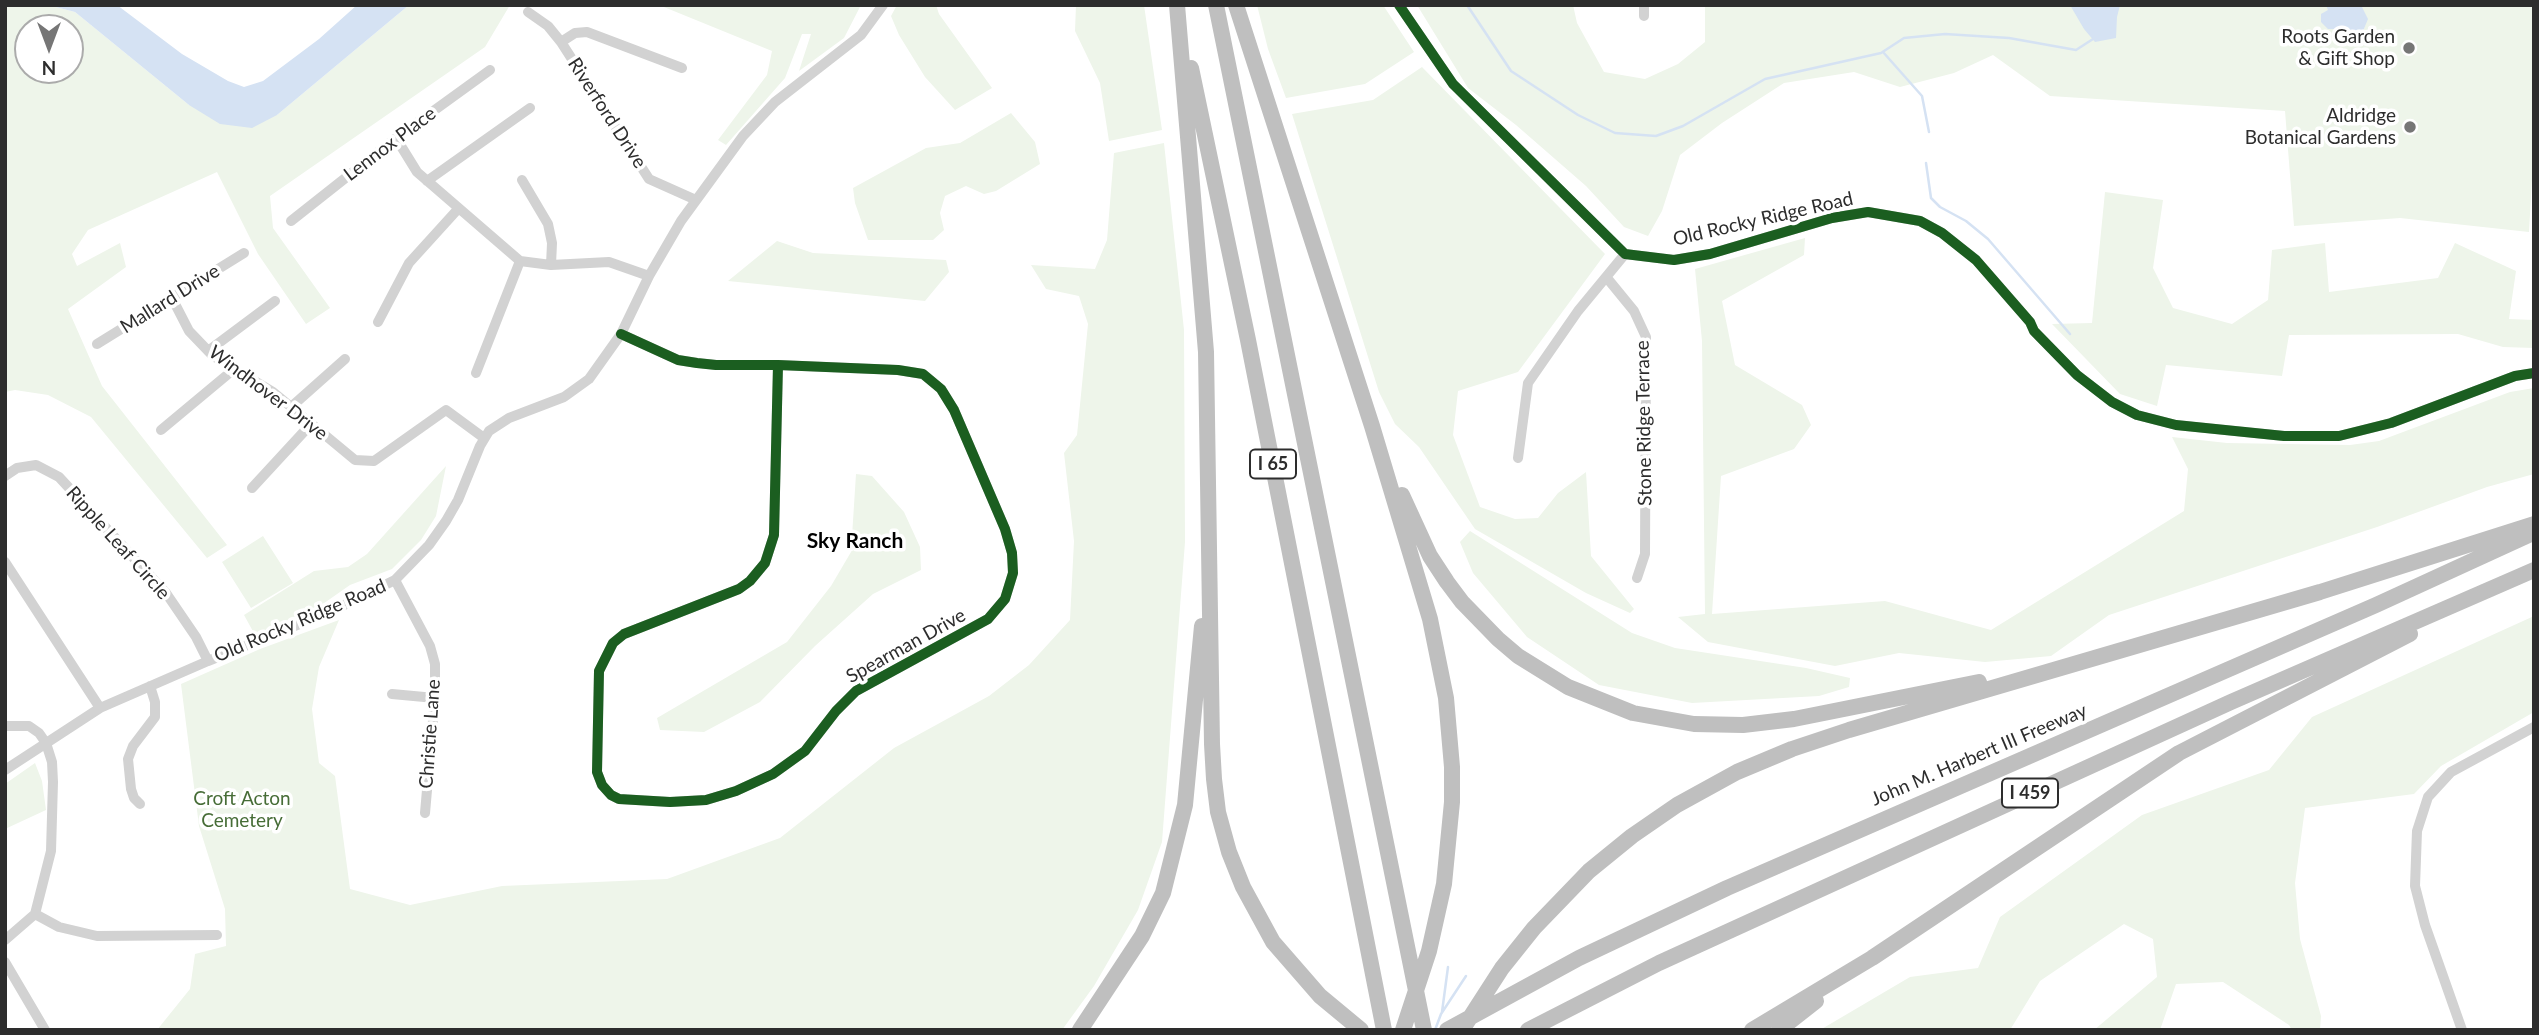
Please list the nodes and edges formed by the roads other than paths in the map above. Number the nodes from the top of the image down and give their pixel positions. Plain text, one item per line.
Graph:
1 (883, 5) edge
2 (1177, 5) edge
3 (1216, 5) edge
4 (1236, 5) edge
5 (1399, 5) edge
6 (528, 12) dead end
7 (561, 42) junction
8 (682, 68) dead end
9 (490, 70) dead end
10 (530, 108) dead end
11 (396, 138) junction
12 (522, 180) dead end
13 (427, 181) junction
14 (696, 201) junction
15 (458, 209) junction
16 (291, 221) dead end
17 (244, 253) dead end
18 (1625, 254) junction
19 (520, 261) junction
20 (551, 265) junction
21 (649, 276) junction
22 (1607, 278) junction
23 (172, 298) junction
24 (275, 300) dead end
25 (378, 322) dead end
26 (621, 334) junction
27 (97, 344) dead end
28 (208, 351) junction
29 (345, 359) dead end
30 (778, 365) junction
31 (233, 370) junction
32 (476, 373) dead end
33 (2534, 373) edge
34 (291, 407) junction
35 (311, 424) junction
36 (1372, 426) junction
37 (162, 430) dead end
38 (484, 438) junction
39 (1518, 458) dead end
40 (5, 476) edge
41 (252, 488) dead end
42 (2534, 524) edge
43 (2534, 533) edge
44 (5, 562) edge
45 (2534, 570) edge
46 (1637, 578) dead end
47 (395, 580) junction
48 (1209, 586) junction
49 (208, 661) junction
50 (2065, 666) junction
51 (150, 686) junction
52 (392, 694) dead end
53 (435, 698) junction
54 (100, 708) junction
55 (5, 726) edge
56 (2534, 727) edge
57 (46, 743) junction
58 (5, 770) edge
59 (140, 804) dead end
60 (425, 813) dead end
61 (35, 914) junction
62 (217, 935) dead end
63 (5, 940) edge
64 (1872, 958) junction
65 (5, 962) edge
66 (1530, 1029) edge
67 (45, 1030) edge
68 (1080, 1030) edge
69 (1361, 1030) edge
70 (1384, 1030) edge
71 (1403, 1030) edge
72 (1424, 1030) edge
73 (1447, 1030) edge
74 (1462, 1030) edge
75 (1752, 1030) edge
76 (1779, 1030) edge
77 (2462, 1030) edge

1 - 14 street
2 - 48 highway
2 - 70 highway, I 65
3 - 72 highway, I 65
4 - 36 highway
5 - 18 street
6 - 7 street, Riverford Drive
7 - 8 street
7 - 14 street, Riverford Drive
9 - 11 street, Lennox Place
10 - 13 street
11 - 13 street
11 - 16 street, Lennox Place
12 - 20 street
13 - 15 street
14 - 21 street
15 - 19 street
15 - 25 street
17 - 23 street, Mallard Drive
18 - 22 street
18 - 33 street, Old Rocky Ridge Road
19 - 20 street
19 - 32 street
20 - 21 street
21 - 26 street
22 - 39 street
22 - 46 street, Stone Ridge Terrace
23 - 27 street, Mallard Drive
23 - 28 street, Windhover Drive
24 - 28 street
26 - 30 street, Spearman Drive
26 - 38 street
28 - 31 street, Windhover Drive
29 - 34 street
30 - 30 street, Spearman Drive
31 - 34 street, Windhover Drive
31 - 37 street
34 - 35 street, Windhover Drive
35 - 38 street, Windhover Drive
35 - 41 street
36 - 50 highway
36 - 71 highway
38 - 47 street, Old Rocky Ridge Road
40 - 49 street, Ripple Leaf Circle
42 - 50 highway
43 - 73 highway, John M. Harbert III Freeway / I 459
44 - 54 street
45 - 64 highway
45 - 66 highway, I 459
47 - 49 street, Old Rocky Ridge Road
47 - 53 street, Christie Lane
48 - 68 highway
48 - 69 highway
49 - 51 street, Old Rocky Ridge Road
50 - 74 highway
51 - 54 street, Old Rocky Ridge Road
51 - 59 street
52 - 53 street
53 - 60 street, Christie Lane
54 - 57 street, Old Rocky Ridge Road
55 - 57 street
56 - 77 street
57 - 58 street, Old Rocky Ridge Road
57 - 61 street
61 - 62 street
61 - 63 street
64 - 75 highway
64 - 76 highway
65 - 67 street

